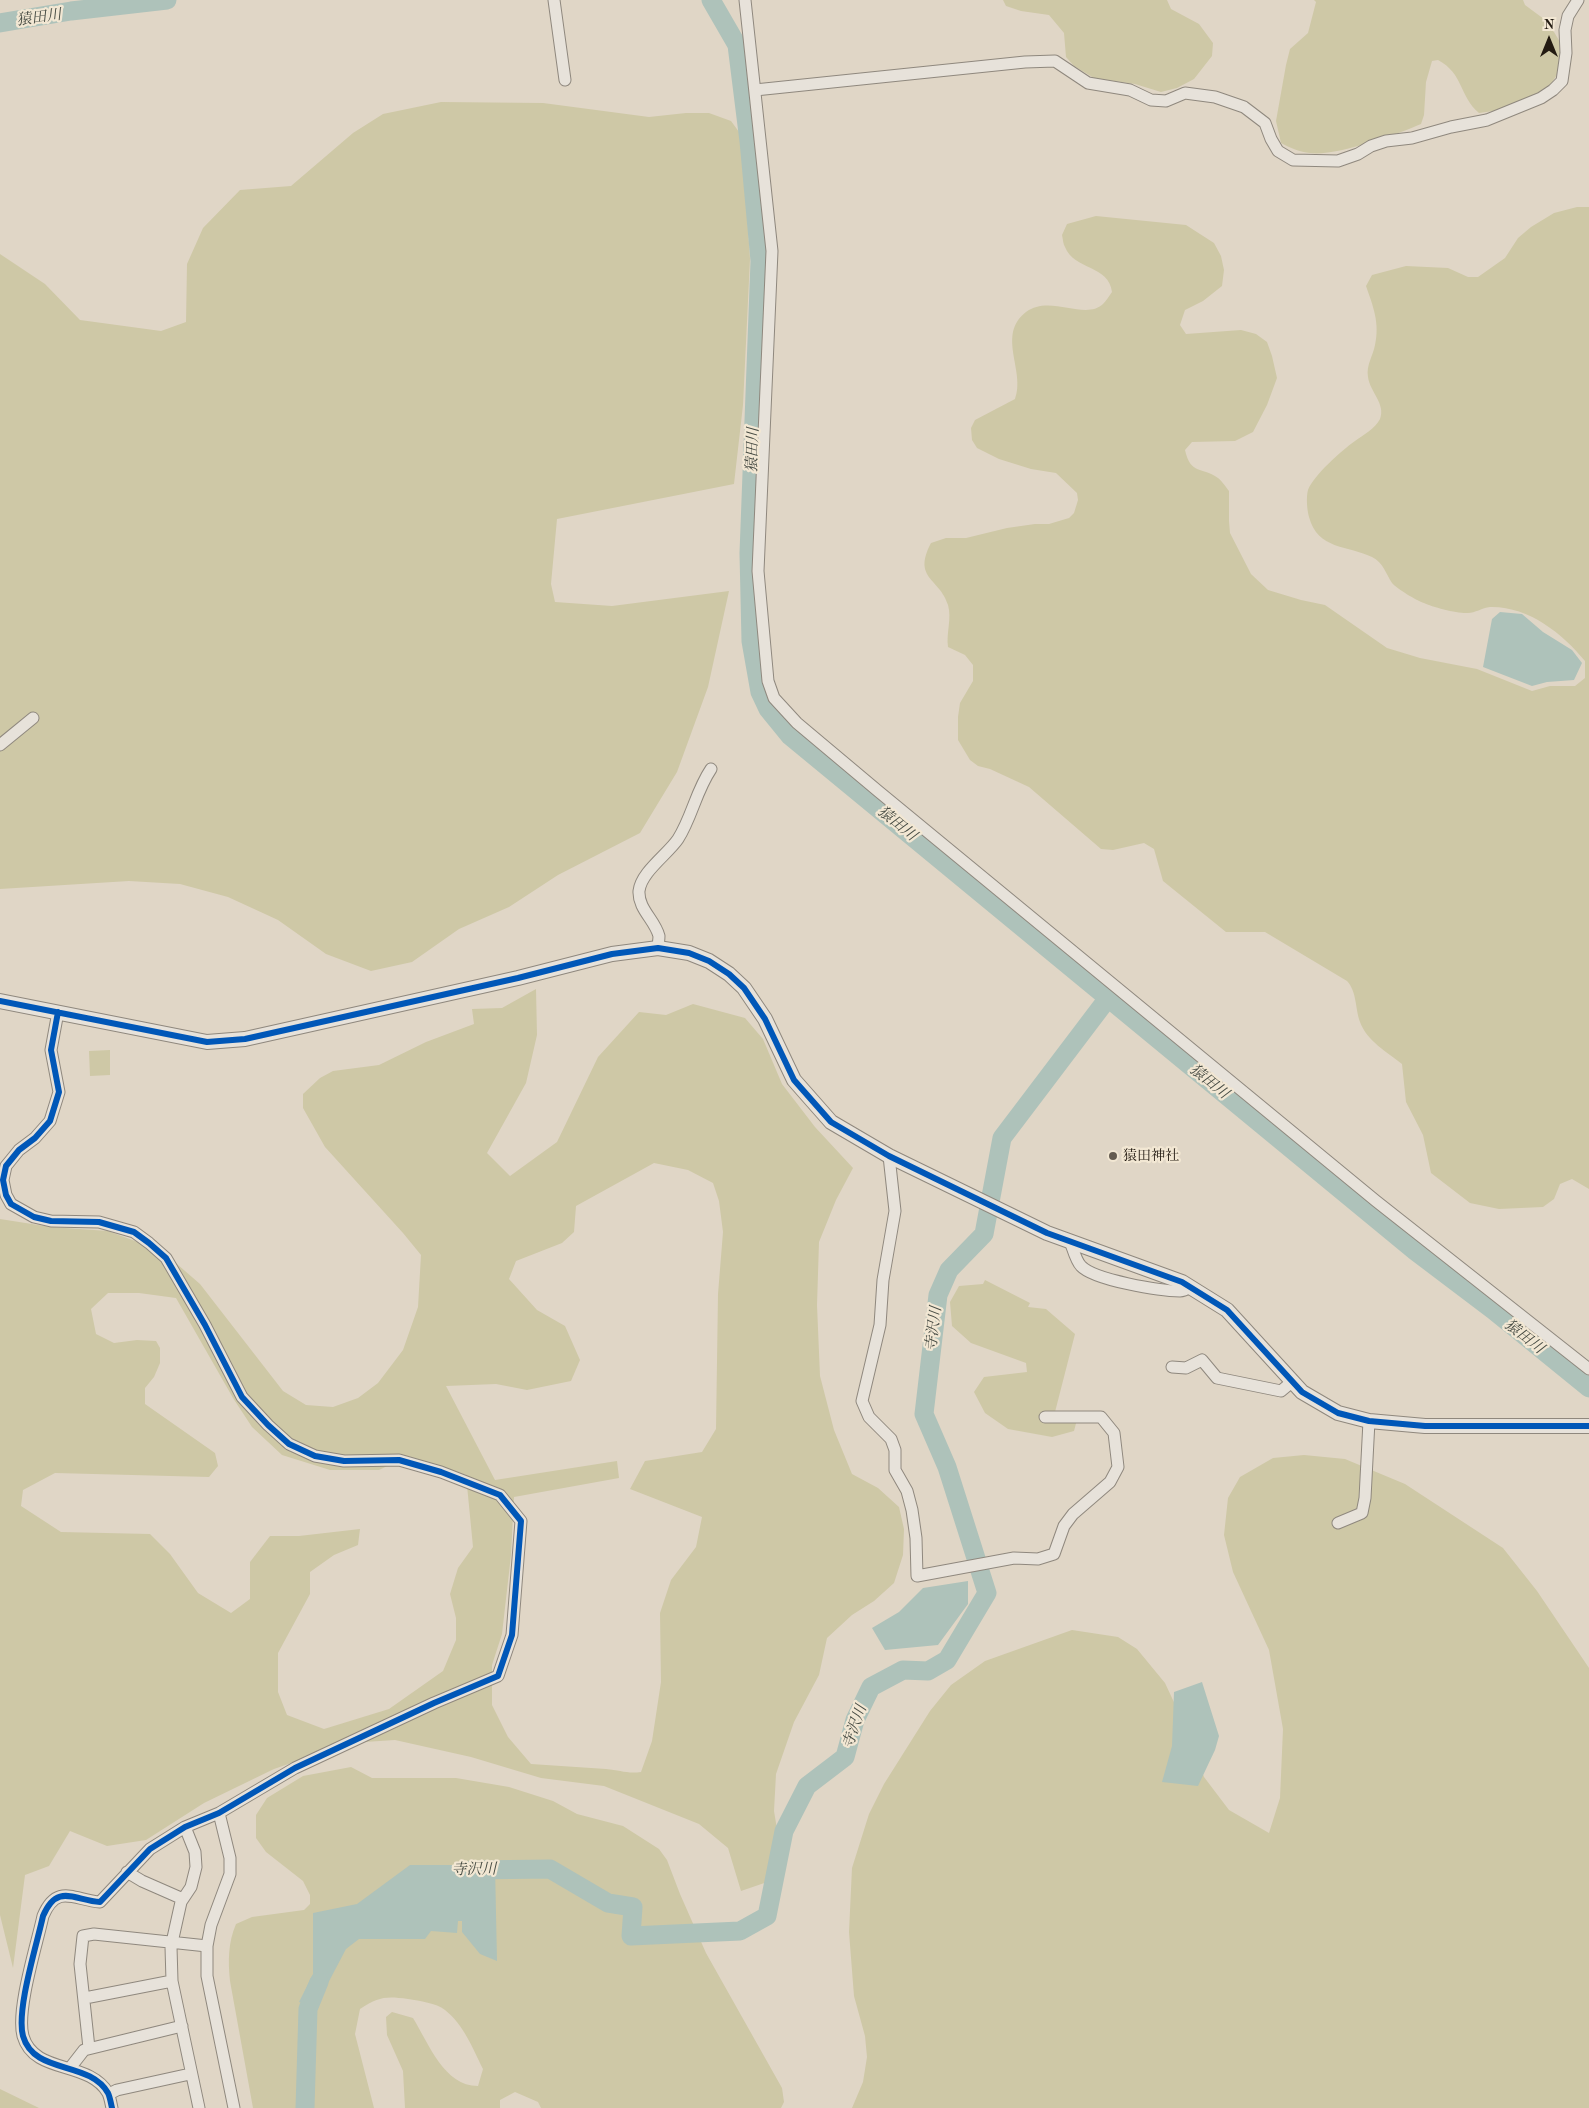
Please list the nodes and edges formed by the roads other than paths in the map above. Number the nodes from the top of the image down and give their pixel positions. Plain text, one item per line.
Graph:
1 (554, 0) edge
2 (745, 0) edge
3 (1578, 0) edge
4 (564, 80) dead end
5 (755, 90) junction
6 (33, 718) dead end
7 (0, 745) edge
8 (711, 769) dead end
9 (658, 948) junction
10 (0, 1001) edge
11 (58, 1012) junction
12 (889, 1156) junction
13 (1070, 1241) junction
14 (1190, 1287) junction
15 (1172, 1367) dead end
16 (1589, 1369) edge
17 (1292, 1382) junction
18 (1045, 1417) dead end
19 (1369, 1422) junction
20 (1589, 1426) edge
21 (1338, 1523) dead end
22 (219, 1813) junction
23 (185, 1827) junction
24 (127, 1872) junction
25 (183, 1899) junction
26 (172, 1943) junction
27 (207, 1946) junction
28 (172, 1981) junction
29 (84, 1998) junction
30 (182, 2026) junction
31 (90, 2048) junction
32 (70, 2068) junction
33 (190, 2074) junction
34 (109, 2094) junction
35 (112, 2108) edge
36 (199, 2108) edge
37 (234, 2108) edge

1 - 4 street
2 - 5 street
3 - 5 street
5 - 16 street
6 - 7 street
8 - 9 street
9 - 11 street
9 - 12 street
10 - 11 street
11 - 22 street
12 - 13 street
12 - 18 street
13 - 14 street
13 - 14 street
14 - 17 street
15 - 17 street
17 - 19 street
19 - 20 street
19 - 21 street
22 - 23 street
22 - 27 street
23 - 24 street
23 - 25 street
24 - 25 street
24 - 32 street
25 - 26 street
26 - 27 street
26 - 28 street
26 - 29 street
27 - 37 street
28 - 29 street
28 - 30 street
29 - 31 street
30 - 31 street
30 - 33 street
31 - 32 street
32 - 34 street
33 - 34 street
33 - 36 street
34 - 35 street

